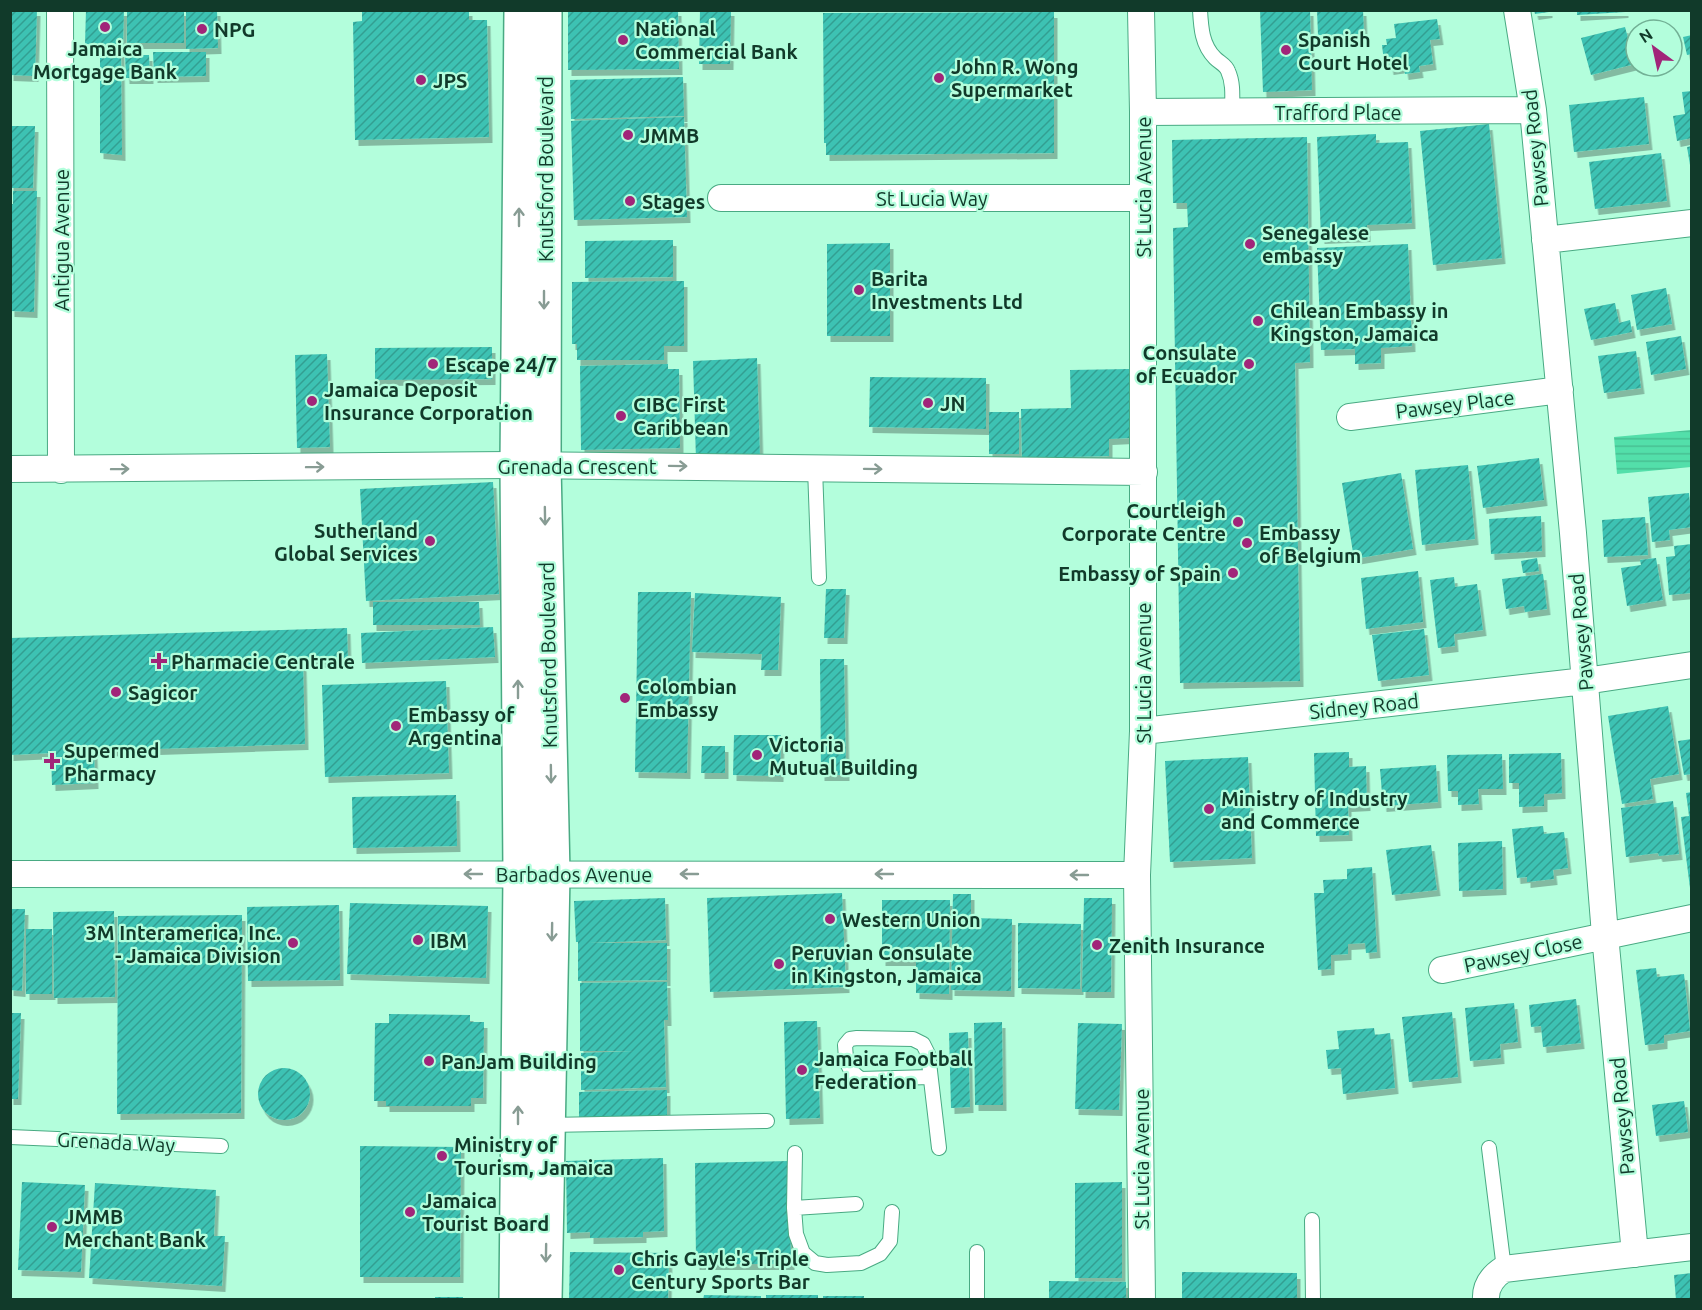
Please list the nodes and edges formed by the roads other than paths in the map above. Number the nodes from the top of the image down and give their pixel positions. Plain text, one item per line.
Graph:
1 (60, 10) edge
2 (521, 10) edge
3 (545, 10) edge
4 (1141, 10) edge
5 (1200, 10) edge
6 (1517, 10) edge
7 (1533, 110) junction
8 (1143, 112) junction
9 (1232, 113) junction
10 (721, 198) dead end
11 (1143, 198) junction
12 (1692, 223) edge
13 (1545, 240) junction
14 (1560, 390) junction
15 (1350, 417) dead end
16 (530, 465) junction
17 (816, 468) junction
18 (10, 469) edge
19 (61, 470) junction
20 (1144, 472) junction
21 (819, 578) dead end
22 (1692, 665) edge
23 (1586, 681) junction
24 (1143, 731) junction
25 (10, 874) edge
26 (520, 874) junction
27 (553, 874) junction
28 (1137, 875) junction
29 (1692, 918) edge
30 (1605, 936) junction
31 (1442, 970) dead end
32 (930, 1077) junction
33 (767, 1120) dead end
34 (548, 1125) junction
35 (10, 1137) edge
36 (221, 1146) dead end
37 (939, 1148) dead end
38 (1489, 1148) dead end
39 (795, 1153) dead end
40 (856, 1204) dead end
41 (794, 1208) junction
42 (892, 1212) dead end
43 (1312, 1220) dead end
44 (1692, 1247) edge
45 (977, 1252) dead end
46 (1635, 1254) junction
47 (1504, 1269) junction
48 (516, 1299) edge
49 (545, 1299) edge
50 (976, 1299) edge
51 (1142, 1299) edge
52 (1313, 1299) edge
53 (1486, 1299) edge

1 - 19 street, Antigua Avenue
16 -> 2 main road, Knutsford Boulevard
3 -> 16 main road, Knutsford Boulevard
4 - 8 street, St Lucia Avenue
5 - 9 lane
6 - 7 street, Pawsey Road
7 - 9 street, Trafford Place
7 - 13 street, Pawsey Road
8 - 9 street, Trafford Place
8 - 11 street, St Lucia Avenue
10 - 11 street, St Lucia Way
11 - 20 street, St Lucia Avenue
12 - 13 street
13 - 14 street, Pawsey Road
14 - 15 street, Pawsey Place
14 - 23 street, Pawsey Road
16 -> 17 street, Grenada Crescent
19 -> 16 street, Grenada Crescent
26 -> 16 main road, Knutsford Boulevard
16 -> 27 main road, Knutsford Boulevard
17 -> 20 street, Grenada Crescent
17 - 21 lane
18 - 19 street, Grenada Crescent
20 - 24 street, St Lucia Avenue
22 - 23 street, Sidney Road
23 - 24 street, Sidney Road
23 - 30 street, Pawsey Road
24 - 28 street, St Lucia Avenue
26 -> 25 street, Barbados Avenue
26 - 27 street, Barbados Avenue
48 -> 26 main road, Knutsford Boulevard
28 -> 27 street, Barbados Avenue
27 -> 34 main road, Knutsford Boulevard
28 - 51 street, St Lucia Avenue
29 - 30 street, Pawsey Close
30 - 31 street, Pawsey Close
30 - 46 street, Pawsey Road
32 - 32 lane
32 - 37 lane
33 - 34 lane
34 -> 49 main road, Knutsford Boulevard
35 - 36 lane, Grenada Way
38 - 47 lane
39 - 41 lane
40 - 41 lane
41 - 42 lane
43 - 52 lane
44 - 46 street
45 - 50 lane
46 - 47 street
47 - 53 street

